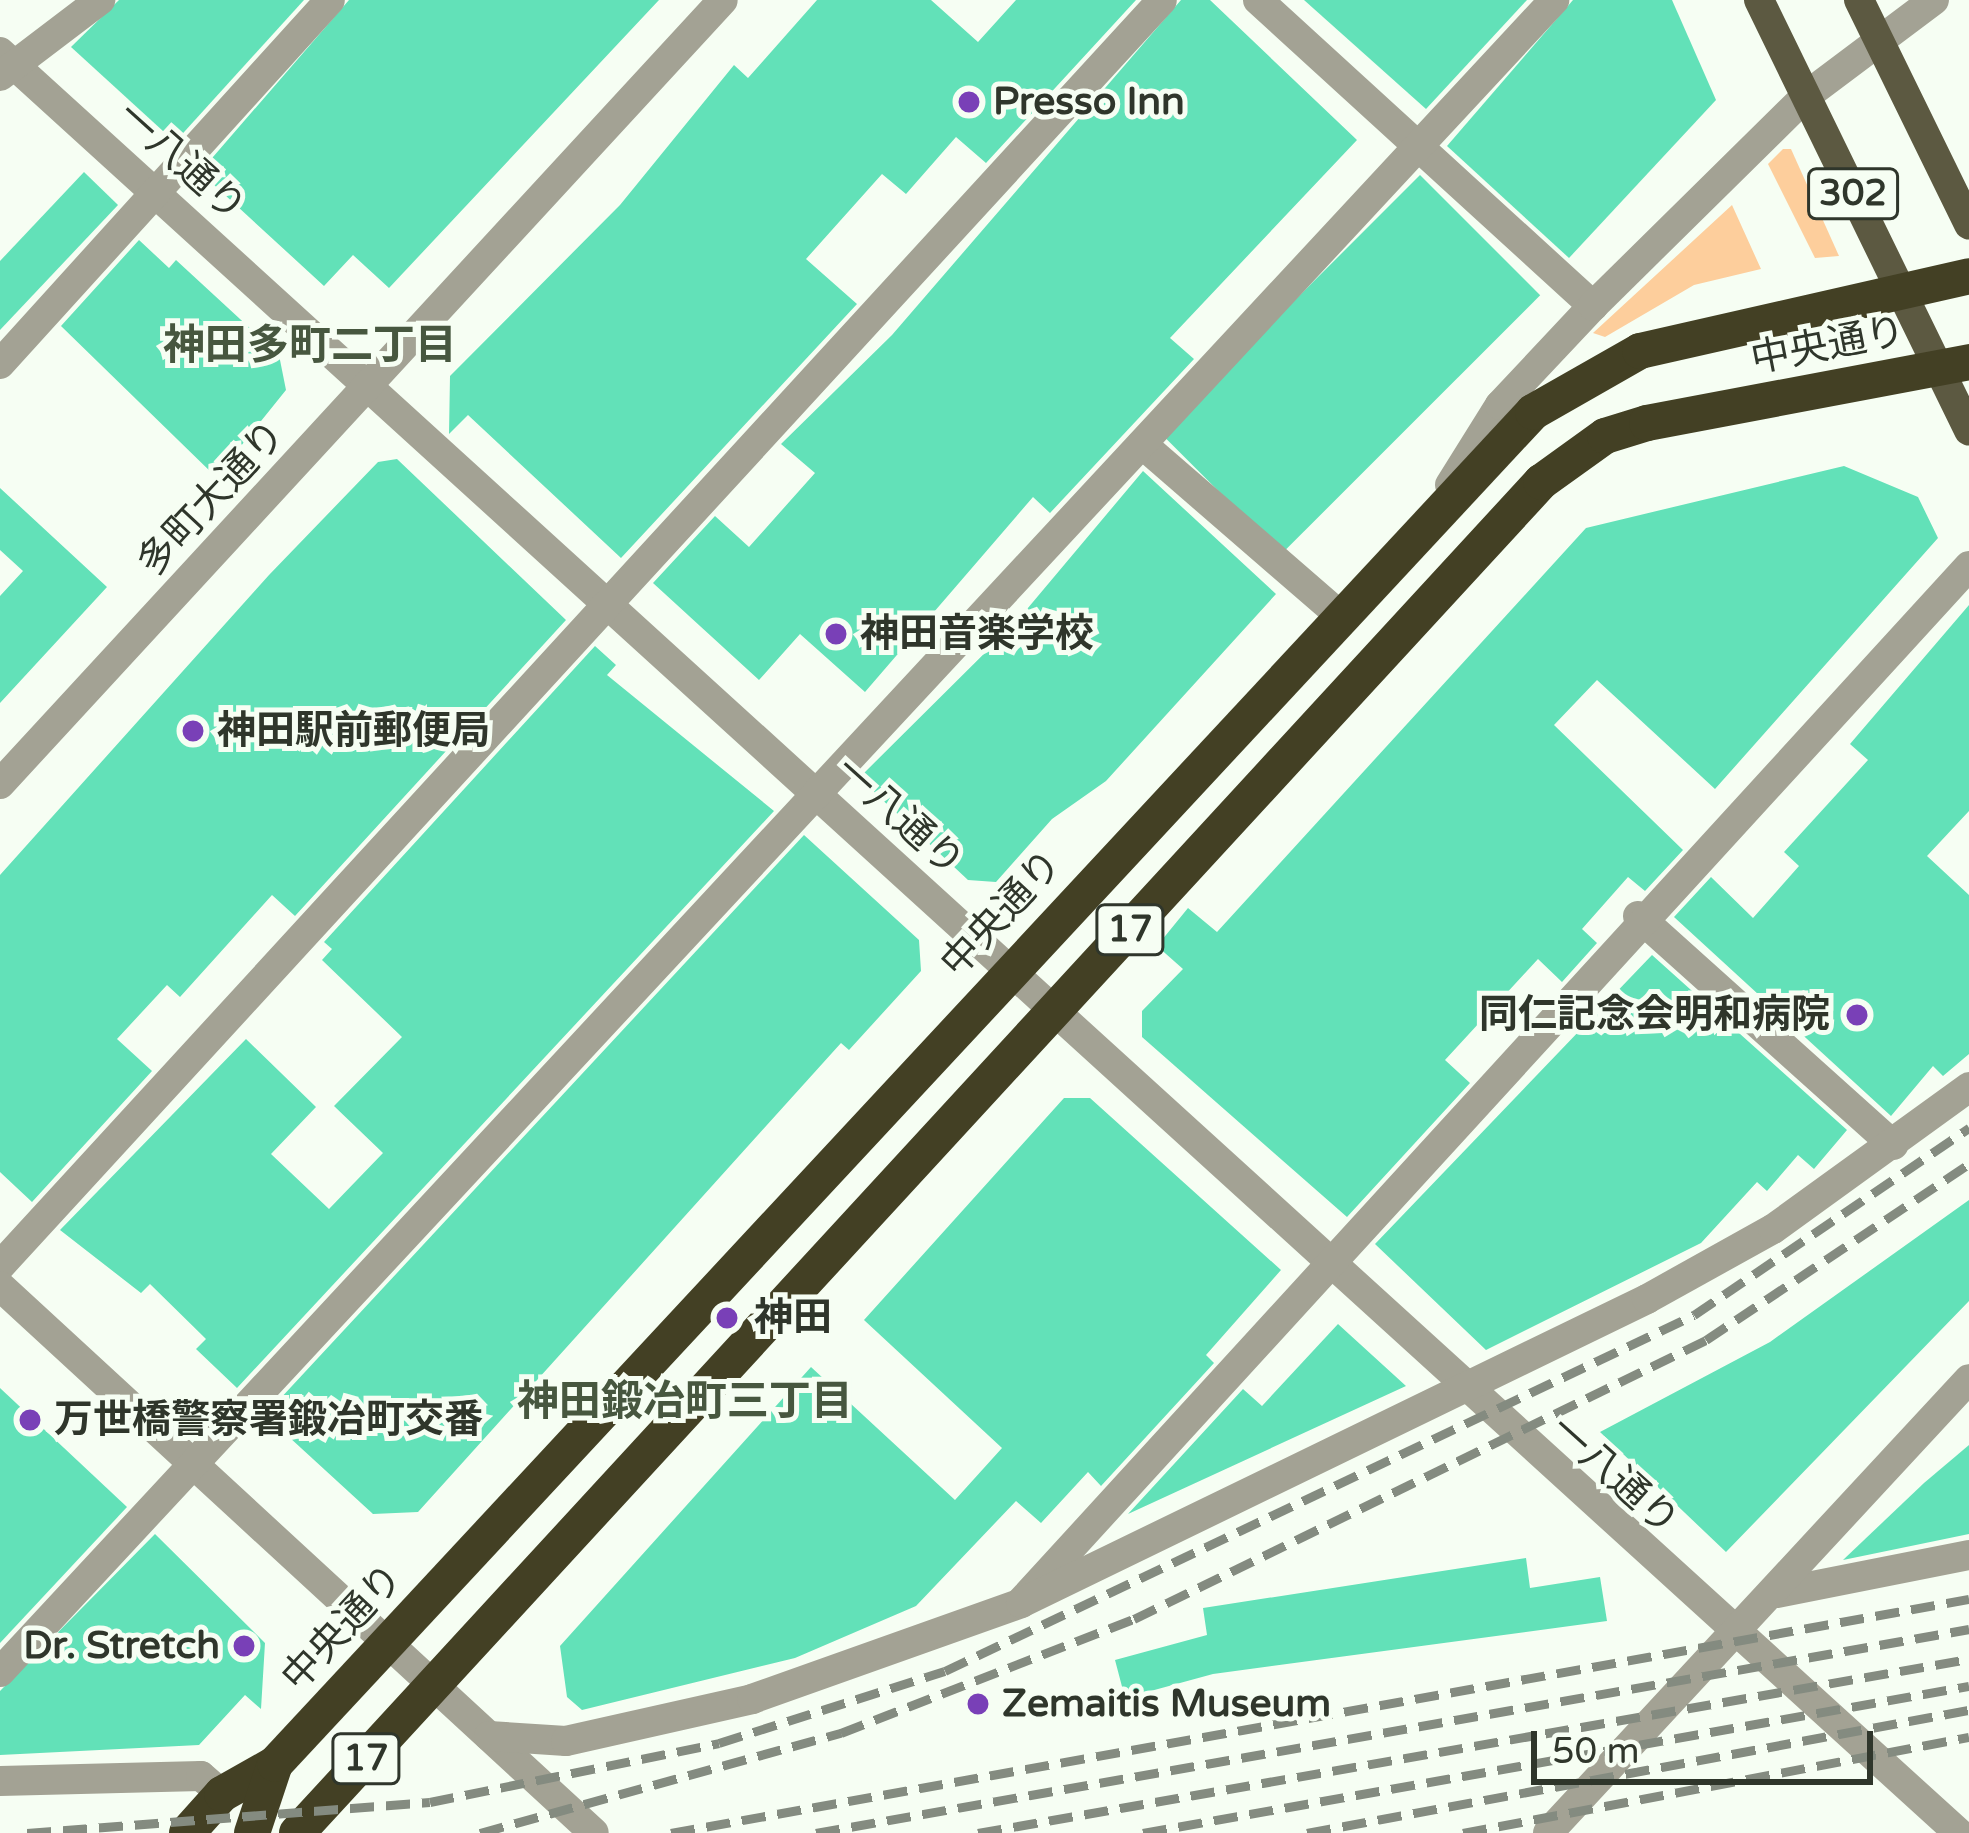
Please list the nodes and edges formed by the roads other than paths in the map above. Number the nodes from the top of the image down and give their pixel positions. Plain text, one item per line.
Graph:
1 (100, 0) edge
2 (330, 0) edge
3 (722, 0) edge
4 (1162, 0) edge
5 (1258, 0) edge
6 (1555, 0) edge
7 (1759, 0) edge
8 (1859, 0) edge
9 (1934, 0) edge
10 (1878, 39) junction
11 (4, 64) edge
12 (1806, 96) junction
13 (1421, 149) junction
14 (154, 190) junction
15 (1969, 225) edge
16 (1969, 277) edge
17 (1900, 291) junction
18 (1593, 306) junction
19 (0, 364) edge
20 (1953, 364) edge
21 (370, 386) junction
22 (1969, 430) edge
23 (1142, 443) junction
24 (1444, 496) junction
25 (1969, 566) edge
26 (604, 604) junction
27 (1336, 613) junction
28 (0, 784) edge
29 (813, 791) junction
30 (1638, 916) junction
31 (1006, 973) junction
32 (1052, 1015) junction
33 (1969, 1088) edge
34 (1893, 1145) junction
35 (1325, 1263) junction
36 (0, 1266) edge
37 (0, 1286) edge
38 (1969, 1379) edge
39 (1463, 1390) junction
40 (191, 1464) junction
41 (1969, 1555) edge
42 (1777, 1593) junction
43 (1021, 1603) junction
44 (1733, 1636) junction
45 (388, 1641) junction
46 (0, 1672) edge
47 (435, 1685) junction
48 (489, 1736) junction
49 (275, 1764) junction
50 (0, 1781) edge
51 (222, 1794) junction
52 (187, 1833) edge
53 (253, 1833) edge
54 (297, 1833) edge
55 (594, 1833) edge
56 (1548, 1833) edge
57 (1959, 1833) edge

1 - 11 street
2 - 14 street
3 - 21 street, 多町大通り
4 - 26 street
5 - 13 street
6 - 13 street
7 - 12 main road, 302
8 - 10 main road, 302
9 - 10 street
10 - 12 street
10 - 15 main road, 302
11 - 14 street, 一八通り
12 - 17 main road, 302
12 - 18 street
13 - 18 street
13 - 23 street
14 - 19 street
14 - 21 street, 一八通り
16 - 17 highway, 中央通り / 17
17 - 20 main road, 302
17 - 24 highway, 中央通り / 17
18 - 24 street
20 - 22 main road, 302
20 - 32 highway, 中央通り / 17
21 - 26 street, 一八通り
21 - 28 street, 多町大通り
23 - 27 street
23 - 29 street
24 - 27 highway, 中央通り / 17
25 - 30 street
26 - 29 street, 一八通り
26 - 36 street
27 - 31 highway, 中央通り / 17
29 - 31 street, 一八通り
29 - 40 street
30 - 34 street
30 - 35 street
31 - 32 street, 一八通り
31 - 45 highway, 中央通り / 17
32 - 35 street, 一八通り
32 - 47 highway, 中央通り / 17
33 - 34 street
34 - 39 street
35 - 39 street, 一八通り
35 - 43 street
37 - 40 street
38 - 42 street
39 - 43 street
39 - 44 street, 一八通り
40 - 45 street
40 - 46 street
41 - 42 street
42 - 44 street
43 - 48 street
44 - 56 street
44 - 57 street, 一八通り
45 - 47 street
45 - 49 highway, 中央通り / 17
47 - 48 street
47 - 54 highway, 中央通り / 17
48 - 55 street
49 - 51 highway
49 - 53 highway, 中央通り / 17
50 - 51 street
51 - 52 highway

